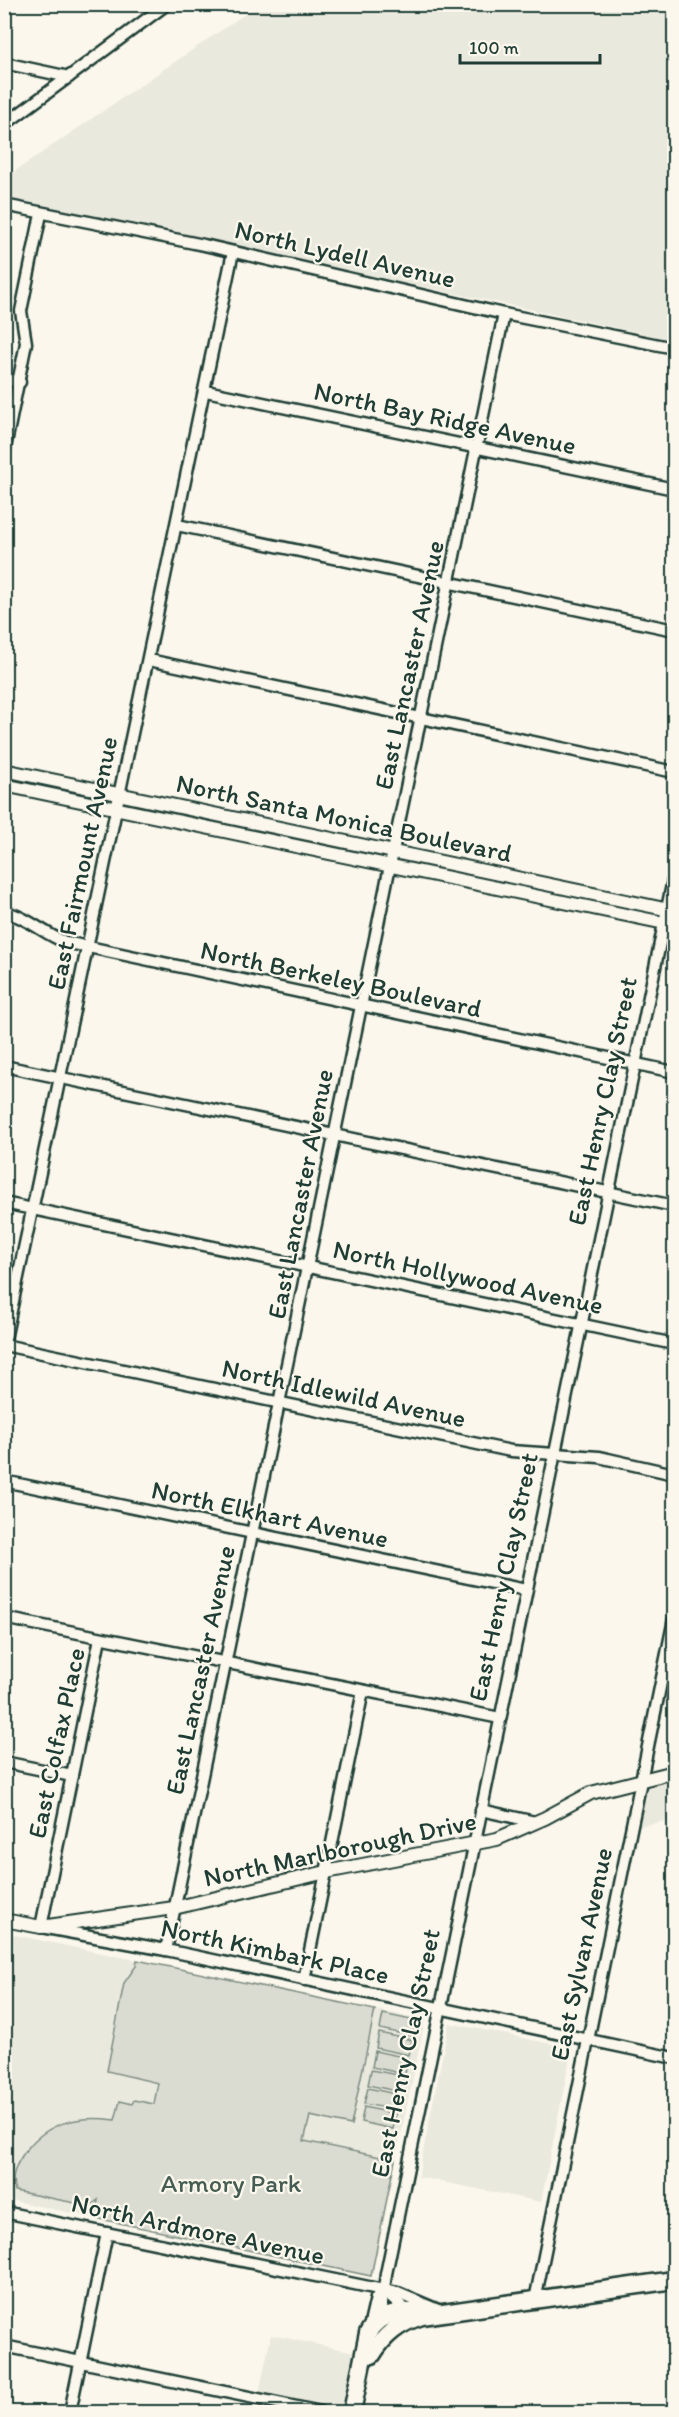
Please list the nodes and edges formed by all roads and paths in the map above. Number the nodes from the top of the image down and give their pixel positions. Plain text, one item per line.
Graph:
1 (167, 4) edge
2 (4, 63) edge
3 (69, 77) junction
4 (4, 125) edge
5 (4, 206) edge
6 (41, 214) junction
7 (233, 252) junction
8 (504, 314) junction
9 (675, 348) edge
10 (4, 379) edge
11 (20, 382) junction
12 (206, 391) junction
13 (477, 448) junction
14 (4, 453) edge
15 (675, 489) edge
16 (177, 525) junction
17 (449, 582) junction
18 (675, 630) edge
19 (149, 660) junction
20 (421, 717) junction
21 (4, 770) edge
22 (675, 772) edge
23 (4, 785) edge
24 (119, 794) junction
25 (116, 808) junction
26 (392, 851) junction
27 (389, 866) junction
28 (675, 875) edge
29 (671, 910) edge
30 (4, 912) edge
31 (670, 924) edge
32 (87, 947) junction
33 (360, 1006) junction
34 (635, 1064) junction
35 (4, 1066) edge
36 (675, 1072) edge
37 (59, 1078) junction
38 (335, 1136) junction
39 (609, 1192) junction
40 (4, 1203) edge
41 (675, 1206) edge
42 (32, 1209) junction
43 (309, 1266) junction
44 (581, 1324) junction
45 (675, 1344) edge
46 (4, 1345) edge
47 (280, 1403) junction
48 (555, 1455) junction
49 (675, 1474) edge
50 (4, 1481) edge
51 (252, 1533) junction
52 (526, 1590) junction
53 (4, 1618) edge
54 (675, 1619) edge
55 (100, 1638) junction
56 (226, 1663) junction
57 (363, 1691) junction
58 (500, 1718) junction
59 (4, 1762) edge
60 (675, 1772) edge
61 (72, 1776) junction
62 (641, 1780) junction
63 (481, 1810) junction
64 (536, 1822) junction
65 (474, 1843) junction
66 (326, 1872) junction
67 (174, 1908) junction
68 (4, 1920) edge
69 (41, 1927) junction
70 (166, 1950) junction
71 (304, 1980) junction
72 (440, 2009) junction
73 (587, 2038) junction
74 (675, 2058) edge
75 (4, 2212) edge
76 (106, 2233) junction
77 (675, 2280) edge
78 (383, 2290) junction
79 (535, 2300) junction
80 (444, 2312) junction
81 (413, 2314) junction
82 (380, 2319) junction
83 (368, 2333) junction
84 (4, 2346) edge
85 (372, 2355) junction
86 (81, 2362) junction
87 (70, 2412) edge
88 (321, 2412) edge
89 (352, 2412) edge
90 (361, 2412) edge

1 - 3 street
2 - 3 street
3 - 4 street
5 - 6 street, North Lydell Avenue
6 - 7 street, North Lydell Avenue
6 - 11 street
7 - 8 street, North Lydell Avenue
7 - 12 street, East Fairmount Avenue
8 - 9 street, North Lydell Avenue
8 - 13 street, East Lancaster Avenue
10 - 11 street
11 - 14 street
12 - 13 street, North Bay Ridge Avenue
12 - 16 street, East Fairmount Avenue
13 - 15 street, North Bay Ridge Avenue
13 - 17 street, East Lancaster Avenue
16 - 17 street
16 - 19 street, East Fairmount Avenue
17 - 18 street
17 - 20 street, East Lancaster Avenue
19 - 20 street
19 - 24 street, East Fairmount Avenue
20 - 22 street
20 - 26 street, East Lancaster Avenue
21 - 24 street, North Santa Monica Boulevard
23 - 25 street, North Santa Monica Boulevard
24 - 25 street, East Fairmount Avenue
24 - 26 street, North Santa Monica Boulevard
25 - 27 street, North Santa Monica Boulevard
25 - 32 street, East Fairmount Avenue
26 - 27 street, East Lancaster Avenue
26 - 29 street, North Santa Monica Boulevard
27 - 31 street, North Santa Monica Boulevard
27 - 33 street, East Lancaster Avenue
28 - 29 street, East Henry Clay Street
29 - 31 street, East Henry Clay Street
30 - 32 street, North Berkeley Boulevard
31 - 34 street, East Henry Clay Street
32 - 33 street, North Berkeley Boulevard
32 - 37 street, East Fairmount Avenue
33 - 34 street, North Berkeley Boulevard
33 - 38 street, East Lancaster Avenue
34 - 36 street, North Berkeley Boulevard
34 - 39 street, East Henry Clay Street
35 - 37 street
37 - 38 street
37 - 42 street, East Fairmount Avenue
38 - 39 street
38 - 43 street, East Lancaster Avenue
39 - 41 street
39 - 44 street, East Henry Clay Street
40 - 42 street, North Hollywood Avenue
42 - 43 street, North Hollywood Avenue
42 - 46 street, East Fairmount Avenue
43 - 44 street, North Hollywood Avenue
43 - 47 street, East Lancaster Avenue
44 - 45 street, North Hollywood Avenue
44 - 48 street, East Henry Clay Street
46 - 47 street, North Idlewild Avenue
47 - 48 street, North Idlewild Avenue
47 - 51 street, East Lancaster Avenue
48 - 49 street, North Idlewild Avenue
48 - 52 street, East Henry Clay Street
50 - 51 street, North Elkhart Avenue
51 - 52 street, North Elkhart Avenue
51 - 56 street, East Lancaster Avenue
52 - 58 street, East Henry Clay Street
53 - 55 street
54 - 62 street, East Sylvan Avenue
55 - 56 street
55 - 61 street, East Colfax Place
56 - 57 street
56 - 67 street, East Lancaster Avenue
57 - 58 street
57 - 66 street
58 - 63 street, East Henry Clay Street
59 - 61 street
60 - 62 street, North Marlborough Drive
61 - 69 street, East Colfax Place
62 - 64 street, North Marlborough Drive
62 - 73 street, East Sylvan Avenue
63 - 64 street
63 - 65 street, East Henry Clay Street
64 - 65 street, North Marlborough Drive
65 - 66 street, North Marlborough Drive
65 - 72 street, East Henry Clay Street
66 - 67 street, North Marlborough Drive
66 - 71 street
67 - 69 street, North Marlborough Drive
67 - 70 street, East Lancaster Avenue
68 - 69 street, North Marlborough Drive
69 - 70 street, North Kimbark Place
70 - 71 street, North Kimbark Place
71 - 72 street, North Kimbark Place
72 - 73 street, North Kimbark Place
72 - 78 street, East Henry Clay Street
73 - 74 street, North Kimbark Place
73 - 79 street, East Sylvan Avenue
75 - 76 street, North Ardmore Avenue
76 - 78 street, North Ardmore Avenue
76 - 86 street
77 - 79 main road
78 - 80 street, North Ardmore Avenue
78 - 81 street
78 - 82 street, East Henry Clay Street
78 - 83 street, East Henry Clay Street
79 - 80 main road
80 - 81 main road
81 - 82 main road
81 - 85 main road
82 - 83 main road
82 - 85 main road
83 - 89 main road, East Henry Clay Street
84 - 86 street
85 - 90 main road
86 - 87 street
86 - 88 street

